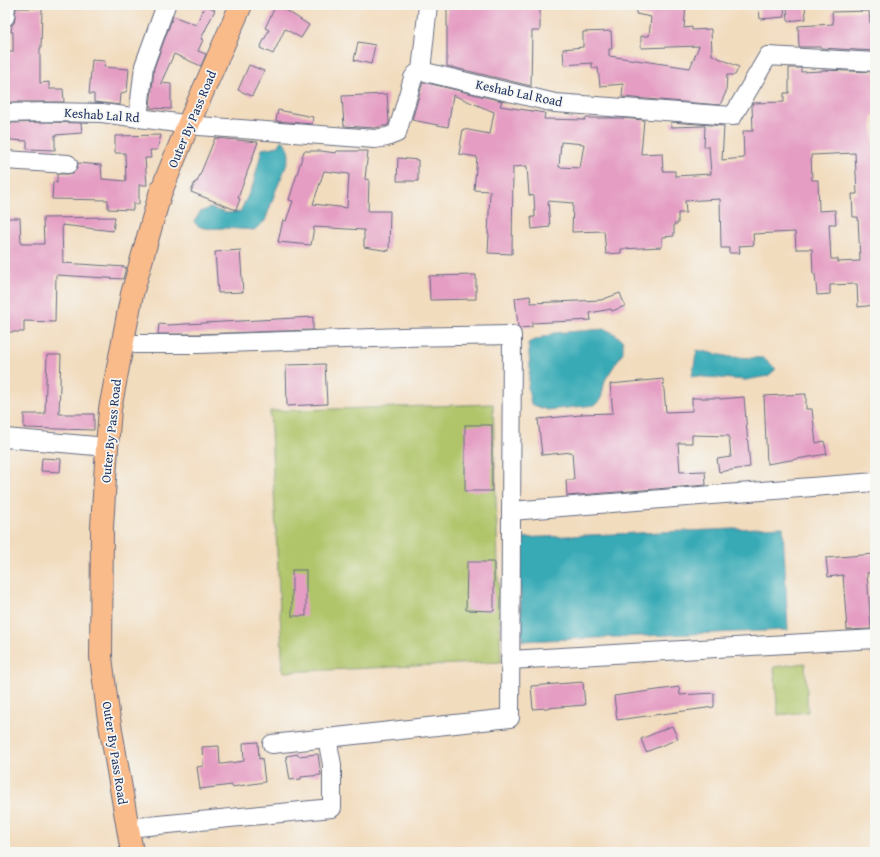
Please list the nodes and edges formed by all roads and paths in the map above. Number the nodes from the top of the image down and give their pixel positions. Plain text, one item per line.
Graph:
1 (6, 5) edge
2 (166, 5) edge
3 (241, 5) edge
4 (251, 5) edge
5 (428, 5) edge
6 (5, 17) edge
7 (875, 62) edge
8 (421, 71) junction
9 (5, 113) edge
10 (138, 118) junction
11 (194, 126) junction
12 (5, 160) edge
13 (68, 164) dead end
14 (135, 344) junction
15 (5, 438) edge
16 (107, 447) junction
17 (875, 482) edge
18 (511, 512) junction
19 (875, 639) edge
20 (510, 660) junction
21 (327, 738) junction
22 (272, 744) dead end
23 (138, 827) junction
24 (132, 852) edge
25 (142, 852) edge

1 - 6 street
2 - 10 street
3 - 11 main road, Outer By Pass Road
4 - 11 main road, Outer By Pass Road
5 - 8 street
7 - 8 street, Keshab Lal Road
8 - 11 street
9 - 10 street, Keshab Lal Rd
10 - 11 street, Keshab Lal Rd
11 - 14 main road, Outer By Pass Road
11 - 16 main road, Outer By Pass Road
12 - 13 street
14 - 18 street
14 - 23 main road, Outer By Pass Road
15 - 16 street
16 - 24 main road, Outer By Pass Road
17 - 18 street
18 - 20 street
19 - 20 street
20 - 21 street
21 - 22 street
21 - 23 street
23 - 25 main road, Outer By Pass Road

